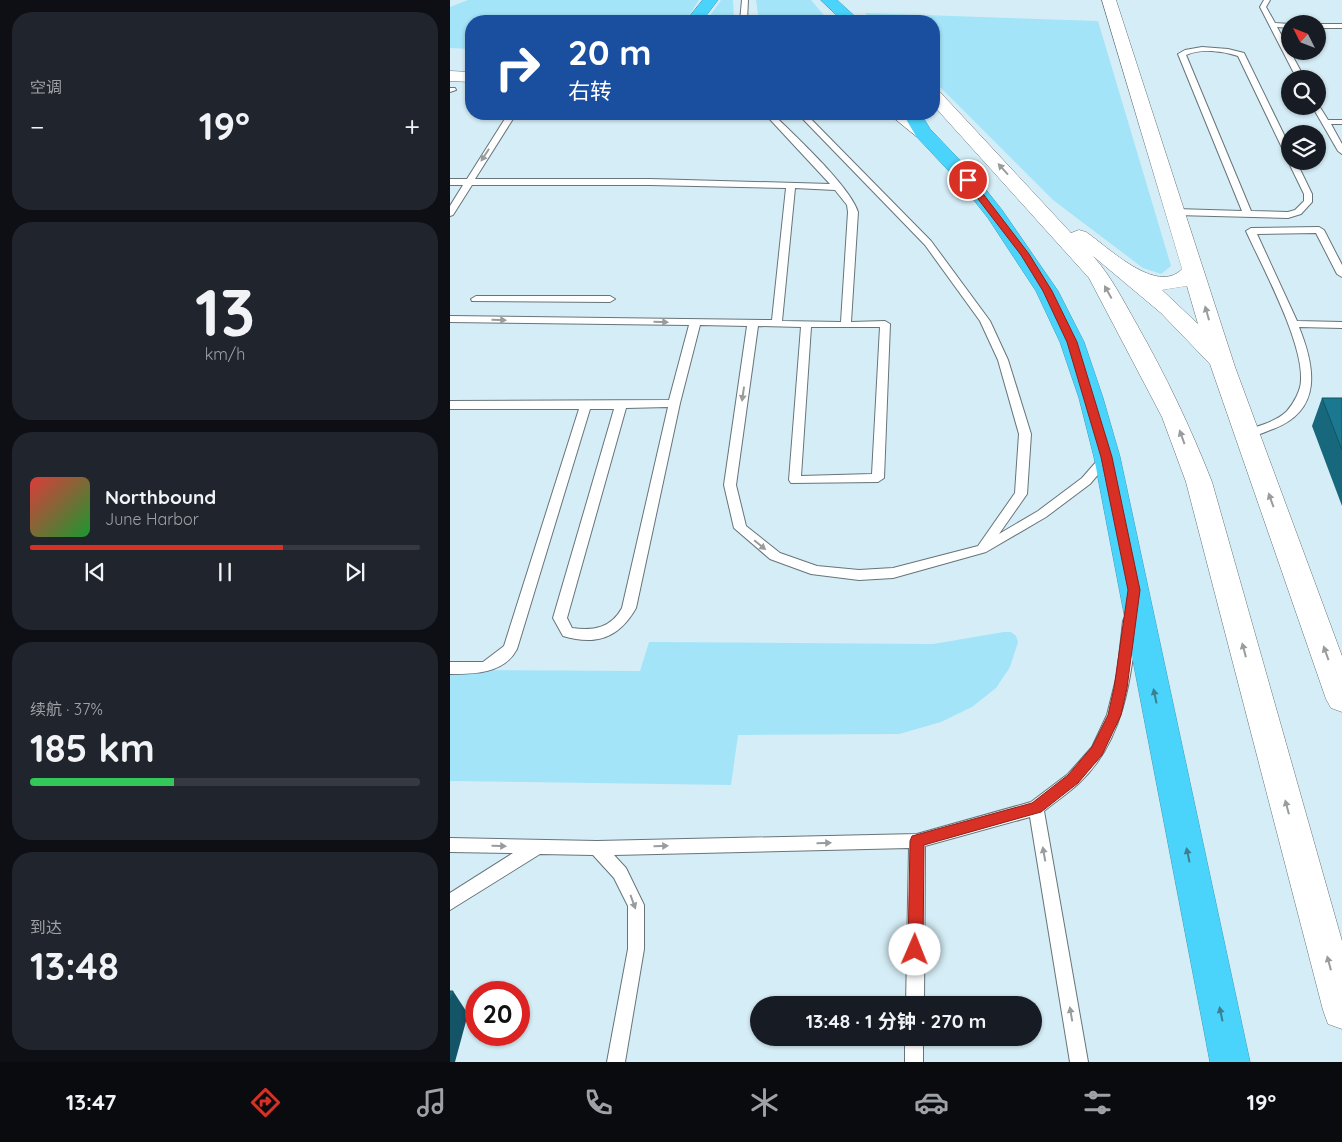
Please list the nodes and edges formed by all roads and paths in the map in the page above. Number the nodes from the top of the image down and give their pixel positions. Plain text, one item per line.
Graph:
1 (711, 0) edge
2 (745, 0) edge
3 (828, 0) edge
4 (1109, 0) edge
5 (1267, 0) edge
6 (846, 11) edge
7 (699, 15) edge
8 (744, 15) edge
9 (1272, 26) junction
10 (1281, 26) edge
11 (1326, 26) edge
12 (1342, 26) edge
13 (1296, 70) edge
14 (940, 102) edge
15 (1321, 115) edge
16 (508, 120) edge
17 (775, 120) edge
18 (808, 120) edge
19 (1325, 122) junction
20 (1342, 122) edge
21 (917, 123) edge
22 (1281, 137) edge
23 (1342, 151) edge
24 (1296, 170) edge
25 (450, 182) edge
26 (468, 182) junction
27 (791, 185) junction
28 (838, 187) junction
29 (1029, 198) junction
30 (1176, 212) junction
31 (450, 213) edge
32 (1248, 214) junction
33 (1193, 269) junction
34 (1130, 274) junction
35 (1342, 274) edge
36 (476, 299) dead end
37 (610, 299) dead end
38 (450, 319) edge
39 (695, 323) junction
40 (753, 324) junction
41 (777, 324) junction
42 (806, 324) junction
43 (1292, 324) junction
44 (846, 325) junction
45 (1342, 325) edge
46 (1223, 367) junction
47 (674, 403) junction
48 (450, 405) edge
49 (586, 405) junction
50 (621, 405) junction
51 (1247, 434) junction
52 (1106, 457) junction
53 (982, 549) junction
54 (1134, 590) junction
55 (450, 668) edge
56 (1342, 699) edge
57 (1036, 808) junction
58 (917, 841) junction
59 (450, 846) edge
60 (538, 847) junction
61 (597, 848) junction
62 (450, 902) edge
63 (914, 996) edge
64 (1342, 1010) edge
65 (914, 1046) edge
66 (616, 1062) edge
67 (914, 1062) edge
68 (1079, 1062) edge
69 (1230, 1062) edge

1 - 7 highway
2 - 8 lane
3 - 6 highway
4 - 30 street
5 - 9 lane
9 - 10 lane
9 - 13 lane
11 - 12 lane
29 -> 14 street
15 - 19 lane
16 -> 26 lane
17 - 28 lane
18 - 53 lane
19 - 20 lane
19 - 23 lane
21 - 52 highway
22 - 32 lane
24 - 32 lane
25 - 26 lane
26 - 27 lane
26 - 31 lane
27 - 28 lane
27 - 41 lane
28 - 44 lane
29 - 34 street
64 -> 29 street
30 - 32 lane
30 - 33 street
33 - 34 street
46 -> 33 street
34 - 46 street
35 - 43 lane
36 - 37 lane
38 -> 39 lane
39 - 40 lane
39 - 47 lane
40 - 41 lane
40 -> 53 lane
41 - 42 lane
42 - 44 lane
42 - 44 lane
43 - 45 lane
43 - 51 lane
46 - 51 street
47 - 50 lane
47 - 50 lane
48 - 49 lane
49 - 50 lane
49 - 55 lane
56 -> 51 street
52 - 53 lane
52 - 54 highway
54 - 57 lane
69 -> 54 highway
57 - 58 lane
68 -> 57 lane
61 -> 58 lane
58 - 63 lane
59 -> 60 lane
60 - 61 lane
60 - 62 lane
61 -> 66 lane
65 - 67 lane

